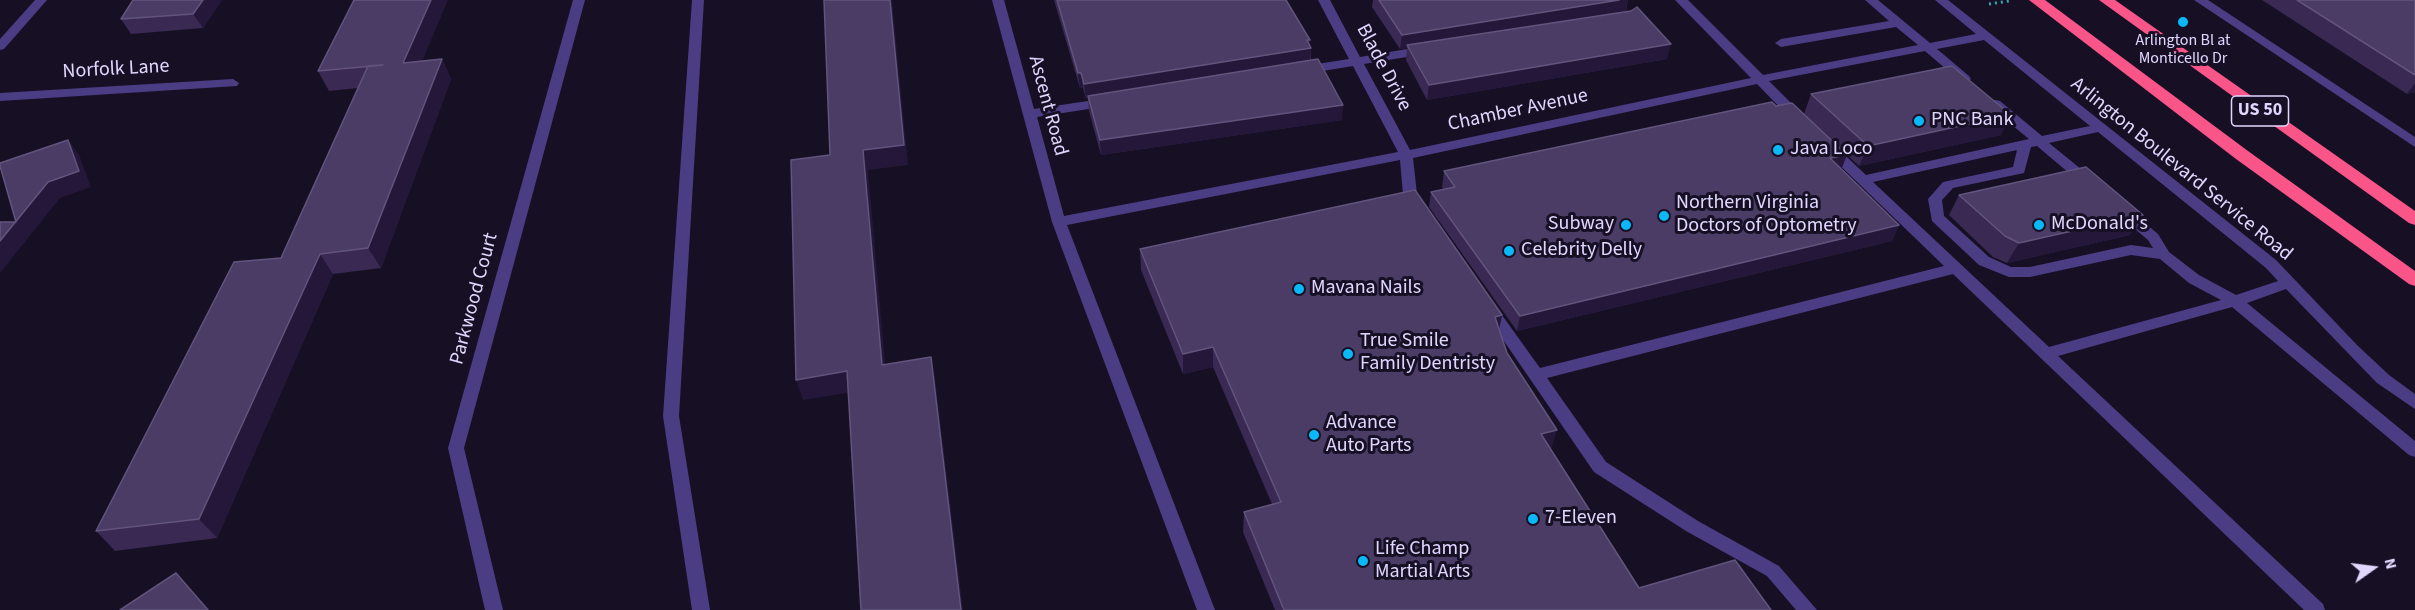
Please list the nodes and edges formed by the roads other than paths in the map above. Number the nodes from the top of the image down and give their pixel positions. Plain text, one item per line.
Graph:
1 (41, 0) edge
2 (579, 0) edge
3 (698, 0) edge
4 (998, 0) edge
5 (1324, 0) edge
6 (1699, 0) edge
7 (1871, 0) edge
8 (1941, 0) edge
9 (2036, 0) edge
10 (2106, 0) edge
11 (2200, 0) edge
12 (1682, 1) edge
13 (1898, 23) junction
14 (1986, 36) junction
15 (1781, 43) dead end
16 (0, 46) edge
17 (1927, 47) junction
18 (1439, 48) edge
19 (1358, 61) junction
20 (1287, 72) edge
21 (1757, 80) junction
22 (233, 82) dead end
23 (0, 97) edge
24 (1123, 99) edge
25 (1029, 114) junction
26 (2098, 128) junction
27 (2033, 143) junction
28 (2415, 143) edge
29 (1406, 155) junction
30 (1863, 180) junction
31 (2415, 219) edge
32 (1059, 222) junction
33 (1430, 223) edge
34 (2164, 255) junction
35 (1956, 268) junction
36 (2415, 280) edge
37 (2288, 283) junction
38 (1483, 299) edge
39 (2235, 301) junction
40 (2046, 354) junction
41 (1536, 375) junction
42 (2415, 403) edge
43 (2415, 450) edge
44 (494, 610) edge
45 (701, 610) edge
46 (1206, 610) edge
47 (1808, 610) edge
48 (2316, 610) edge

1 - 16 street
2 - 44 street, Parkwood Court
3 - 45 street
4 - 25 street, Ascent Road
5 - 19 street, Blade Drive
6 - 12 street
7 - 13 street
8 - 14 street, Arlington Boulevard Service Road
9 - 36 highway, US 50
10 - 31 highway, US 50
11 - 28 street
12 - 21 street
13 - 15 street
13 - 17 street
14 - 17 street, Chamber Avenue
14 - 26 street, Arlington Boulevard Service Road
17 - 21 street, Chamber Avenue
17 - 27 street
18 - 19 street
19 - 20 street
19 - 29 street, Blade Drive
21 - 29 street, Chamber Avenue
21 - 30 street
22 - 23 street, Norfolk Lane
24 - 25 street
25 - 32 street, Ascent Road
26 - 27 street
26 - 37 street, Arlington Boulevard Service Road
27 - 30 street
27 - 34 street
27 - 34 street
29 - 32 street, Chamber Avenue
29 - 33 street
30 - 35 street
32 - 46 street, Ascent Road
34 - 39 street
35 - 40 street
35 - 41 street
37 - 39 street
37 - 42 street, Arlington Boulevard Service Road
38 - 41 street
39 - 40 street
39 - 43 street
40 - 48 street
41 - 47 street

